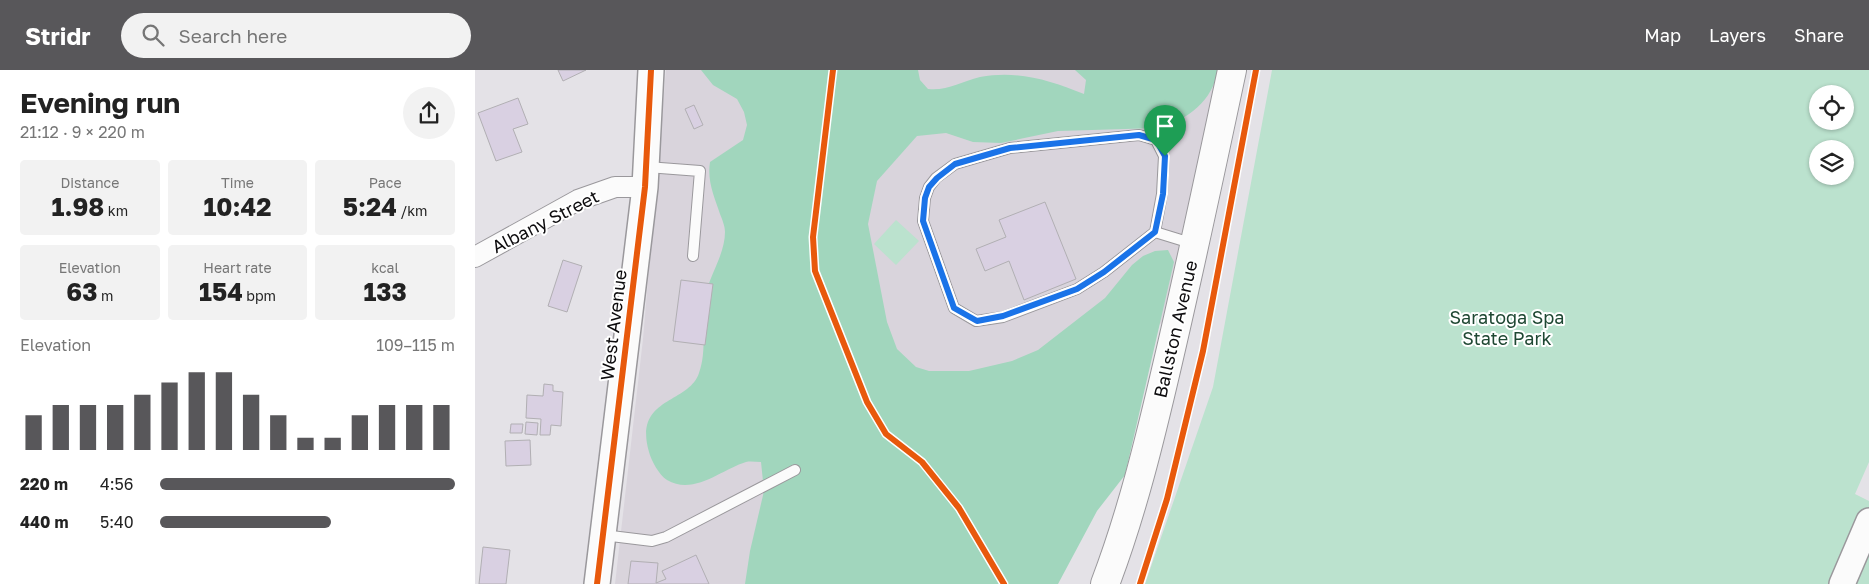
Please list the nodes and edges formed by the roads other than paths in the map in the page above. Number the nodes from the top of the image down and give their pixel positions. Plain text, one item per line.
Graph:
1 (651, 70) edge
2 (1231, 70) edge
3 (646, 177) junction
4 (1155, 232) junction
5 (1195, 244) junction
6 (693, 256) dead end
7 (475, 257) edge
8 (795, 470) dead end
9 (1869, 520) edge
10 (602, 535) junction
11 (597, 584) edge
12 (1105, 584) edge
13 (1842, 584) edge

1 - 3 street, West Avenue
2 - 5 highway, Ballston Avenue
3 - 6 lane
3 - 7 street, Albany Street
3 - 10 street, West Avenue
4 - 4 lane
4 - 5 lane
5 - 12 highway, Ballston Avenue
8 - 10 lane
9 - 13 street
10 - 11 street, West Avenue

